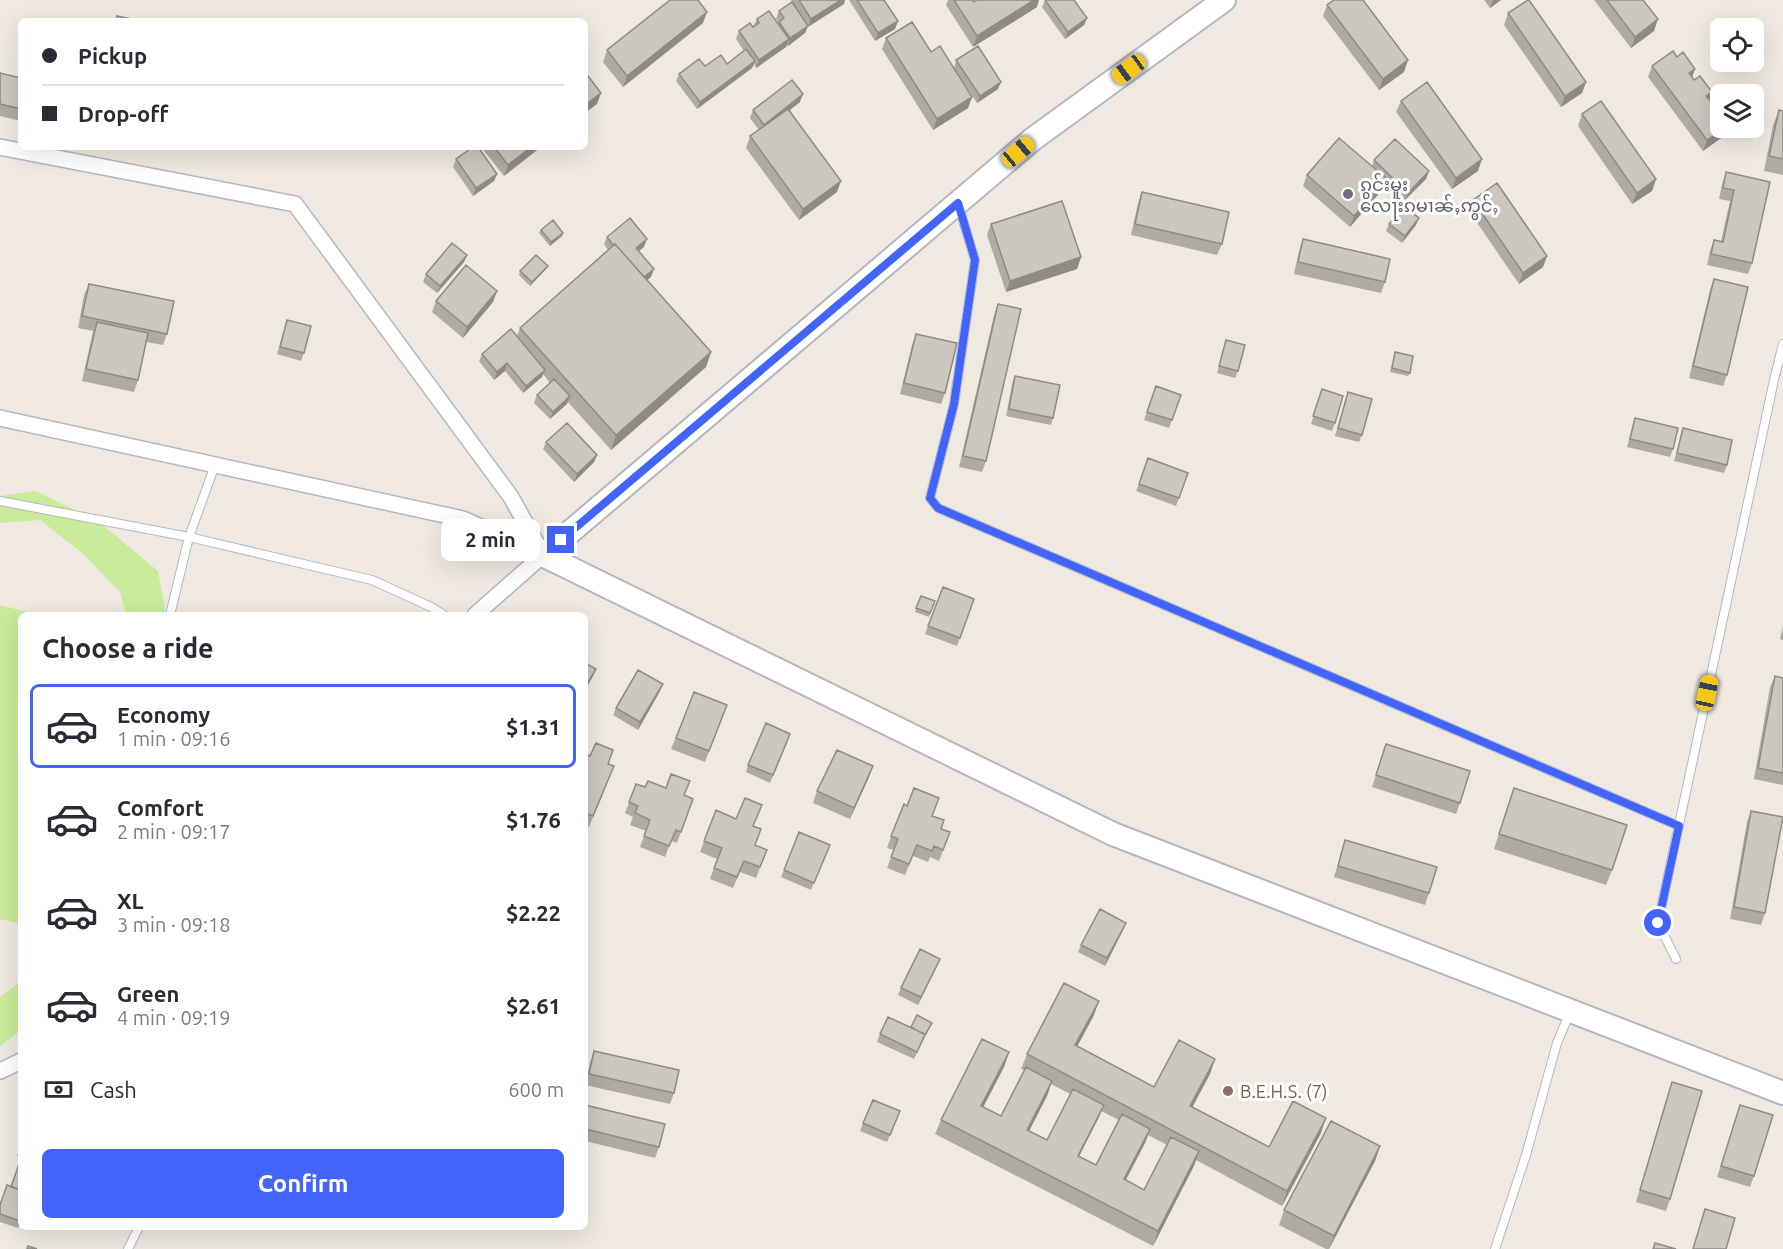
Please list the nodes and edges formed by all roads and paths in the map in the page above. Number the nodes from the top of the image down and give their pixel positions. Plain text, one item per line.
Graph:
1 (1224, 0) edge
2 (0, 147) edge
3 (958, 203) junction
4 (1783, 344) edge
5 (0, 418) edge
6 (215, 465) junction
7 (0, 501) edge
8 (189, 537) junction
9 (543, 555) junction
10 (171, 612) edge
11 (439, 612) edge
12 (478, 612) edge
13 (1679, 826) junction
14 (1676, 959) dead end
15 (1570, 1011) junction
16 (18, 1062) edge
17 (0, 1071) edge
18 (1783, 1093) edge
19 (138, 1230) edge
20 (128, 1249) edge
21 (1496, 1249) edge

1 - 3 street
2 - 9 street
3 - 9 street
3 - 13 lane
4 - 13 lane
5 - 6 street
6 - 8 lane
6 - 9 street
7 - 8 lane
8 - 10 lane
8 - 11 lane
9 - 12 street
9 - 15 street
13 - 14 lane
15 - 18 street
15 - 21 lane
16 - 17 street
19 - 20 lane

